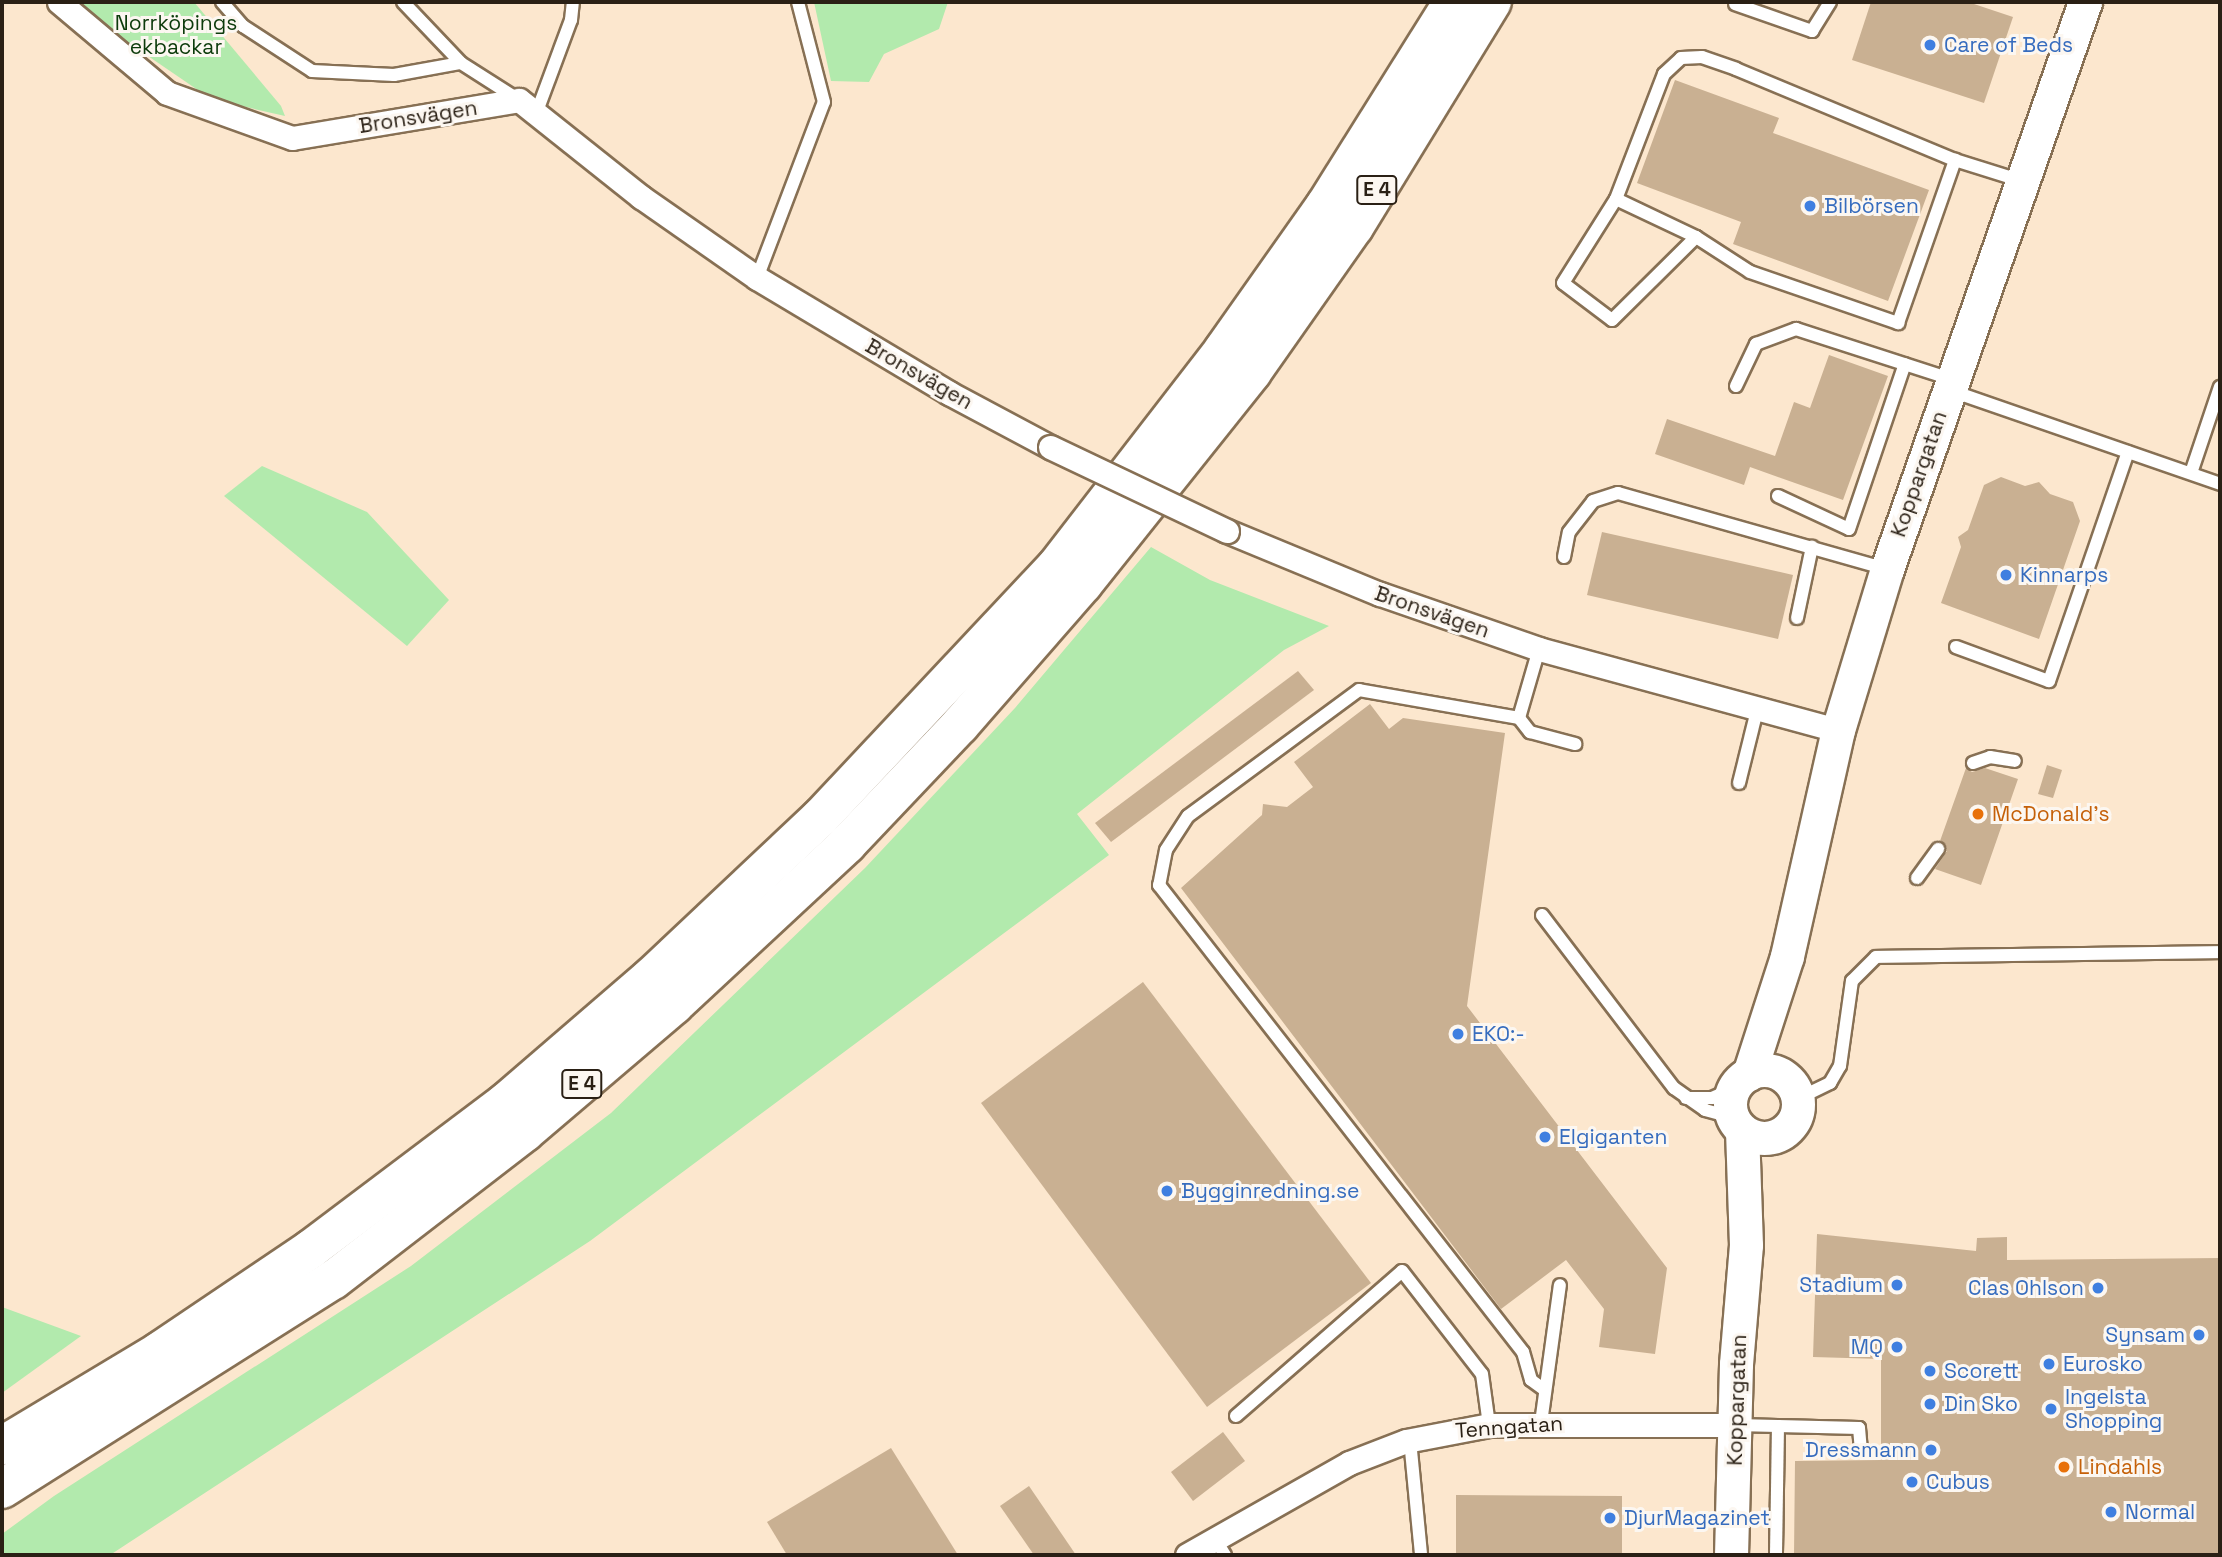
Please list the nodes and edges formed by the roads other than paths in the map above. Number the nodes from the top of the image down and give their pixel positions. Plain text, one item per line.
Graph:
1 (59, 2) edge
2 (222, 2) edge
3 (403, 2) edge
4 (573, 2) edge
5 (798, 2) edge
6 (1453, 2) edge
7 (1492, 2) edge
8 (1830, 2) edge
9 (2085, 2) edge
10 (1735, 4) dead end
11 (461, 63) junction
12 (527, 107) junction
13 (1955, 160) junction
14 (2022, 181) junction
15 (1616, 199) junction
16 (1696, 237) junction
17 (757, 278) junction
18 (1905, 364) junction
19 (1950, 385) junction
20 (1736, 386) dead end
21 (2220, 387) edge
22 (2207, 428) junction
23 (2220, 432) edge
24 (2129, 452) junction
25 (2191, 473) junction
26 (2220, 484) edge
27 (1778, 496) dead end
28 (1812, 547) junction
29 (1564, 557) dead end
30 (1887, 569) junction
31 (1797, 618) dead end
32 (1956, 647) dead end
33 (1539, 649) junction
34 (1757, 710) junction
35 (1519, 718) junction
36 (1838, 730) junction
37 (1575, 744) dead end
38 (2015, 761) dead end
39 (1973, 763) dead end
40 (1739, 783) dead end
41 (1938, 849) dead end
42 (1917, 878) dead end
43 (1542, 915) dead end
44 (2220, 953) edge
45 (1787, 956) junction
46 (1792, 1089) junction
47 (1686, 1098) junction
48 (1739, 1102) junction
49 (1779, 1135) junction
50 (1746, 1245) junction
51 (1560, 1285) dead end
52 (1545, 1390) junction
53 (1236, 1416) dead end
54 (1541, 1423) junction
55 (1489, 1425) junction
56 (1735, 1425) junction
57 (1778, 1426) junction
58 (1410, 1440) junction
59 (2, 1446) edge
60 (1861, 1451) dead end
61 (2, 1489) edge
62 (1220, 1547) edge
63 (1187, 1555) edge
64 (1421, 1555) edge
65 (1731, 1555) edge
66 (1776, 1555) edge

1 - 12 street, Bronsvägen
2 - 11 lane
3 - 11 lane
4 - 12 lane
5 - 17 lane
6 - 59 highway, E 4
7 - 61 highway, E 4
8 - 10 lane
9 - 14 street, Koppargatan
11 - 12 lane
12 - 17 street, Bronsvägen
13 - 14 lane
13 - 15 lane
13 - 16 lane
14 - 19 street, Koppargatan
15 - 16 lane
15 - 16 lane
17 - 33 street, Bronsvägen, bridge
18 - 19 lane
18 - 20 lane
18 - 27 lane
19 - 24 lane
19 - 30 street, Koppargatan
21 - 22 lane
22 - 23 lane
22 - 25 lane
24 - 25 lane
24 - 32 lane
25 - 26 lane
28 - 29 lane
28 - 30 lane
28 - 31 lane
30 - 36 street, Koppargatan
33 - 34 street, Bronsvägen
33 - 35 lane
34 - 36 street, Bronsvägen
34 - 40 lane
35 - 37 lane
35 - 52 lane
36 - 45 street, Koppargatan
38 - 39 lane
41 - 42 lane
43 - 47 lane
44 - 46 lane
45 - 46 street, Koppargatan
45 - 48 street, Koppargatan
46 - 48 street
46 - 49 street
47 - 48 lane
47 - 48 lane
48 - 49 street
48 - 50 street, Koppargatan
49 - 50 street, Koppargatan
50 - 56 street, Koppargatan
51 - 52 lane
52 - 54 lane
53 - 55 lane
54 - 55 street, Tenngatan
54 - 56 street, Tenngatan
55 - 58 street, Tenngatan
56 - 57 lane
56 - 65 street, Koppargatan
57 - 60 lane
57 - 66 lane
58 - 62 street, Tenngatan
58 - 64 lane
62 - 63 street, Tenngatan

